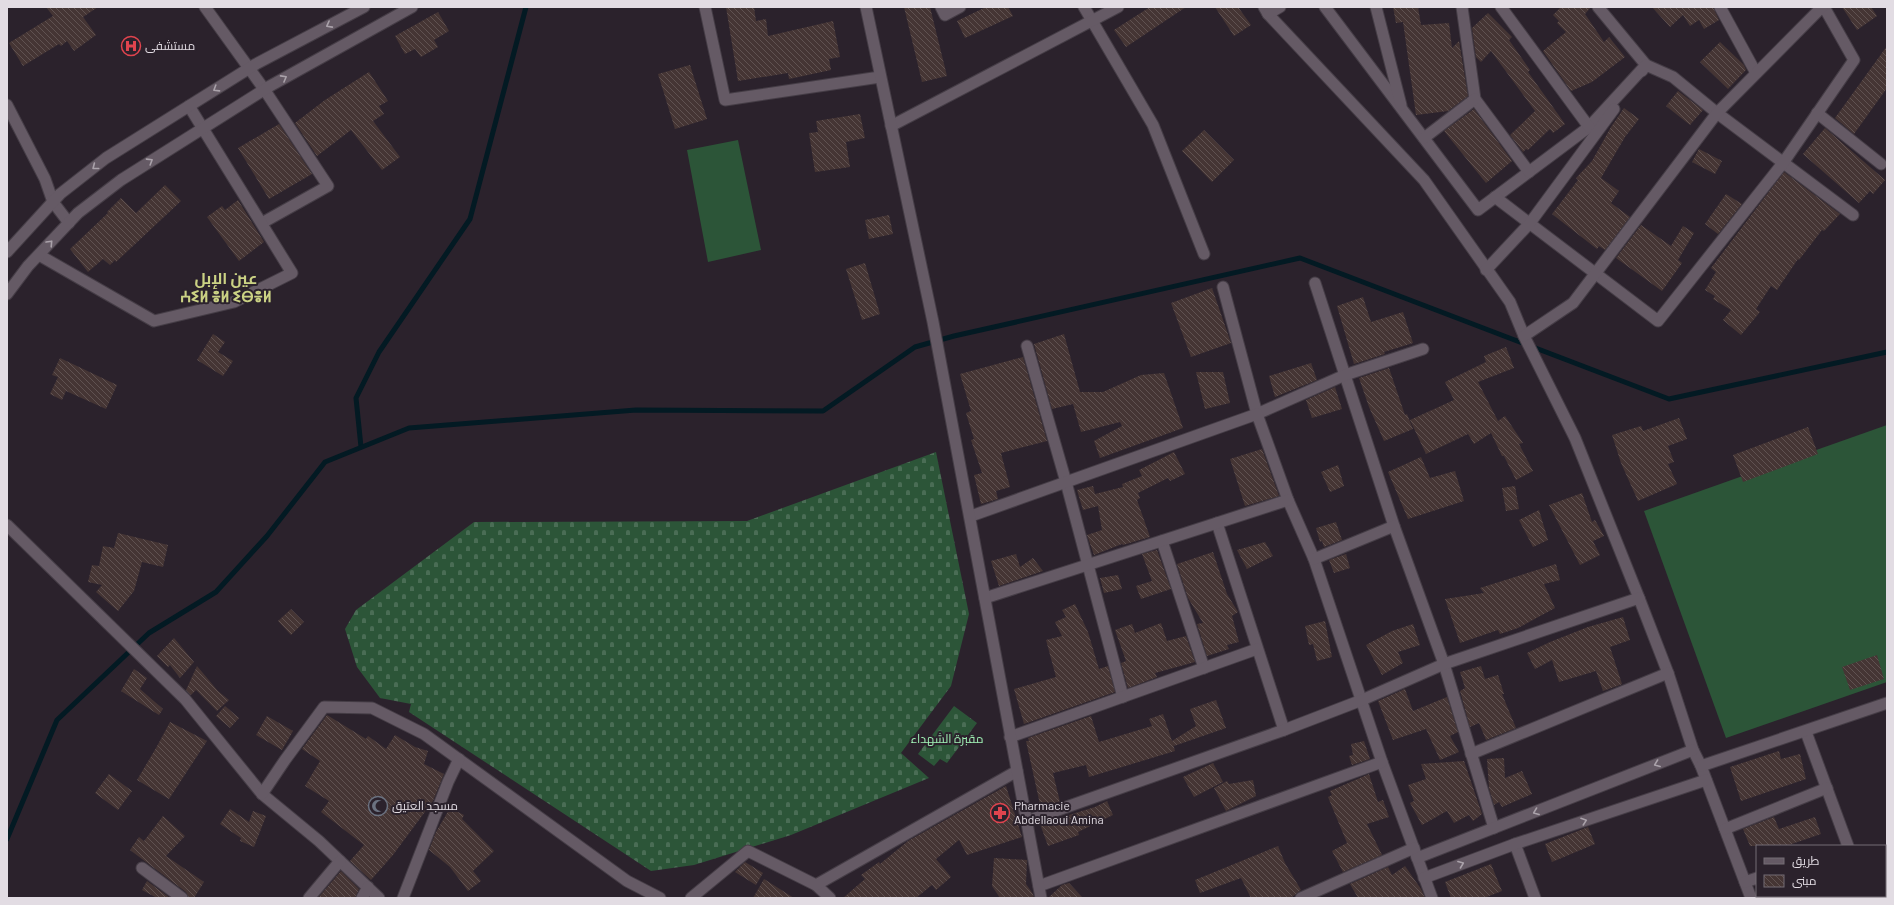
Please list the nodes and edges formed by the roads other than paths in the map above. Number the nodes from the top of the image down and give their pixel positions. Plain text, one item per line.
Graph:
1 (205, 7) edge
2 (364, 7) edge
3 (412, 7) edge
4 (706, 7) edge
5 (866, 7) edge
6 (941, 7) edge
7 (960, 7) edge
8 (1084, 7) edge
9 (1118, 7) edge
10 (1280, 7) edge
11 (1325, 7) edge
12 (1376, 7) edge
13 (1462, 7) edge
14 (1501, 7) edge
15 (1598, 7) edge
16 (1720, 7) edge
17 (1823, 7) edge
18 (1266, 10) edge
19 (1092, 21) junction
20 (1646, 65) junction
21 (249, 68) junction
22 (1756, 73) junction
23 (880, 77) junction
24 (264, 89) junction
25 (1475, 99) junction
26 (7, 105) edge
27 (189, 106) junction
28 (1403, 110) junction
29 (1717, 113) junction
30 (1818, 113) junction
31 (891, 126) junction
32 (1589, 127) junction
33 (203, 128) junction
34 (1424, 138) junction
35 (1783, 163) junction
36 (1881, 164) dead end
37 (1529, 172) junction
38 (1495, 197) junction
39 (53, 202) junction
40 (1854, 215) dead end
41 (69, 223) junction
42 (262, 223) junction
43 (1530, 223) junction
44 (7, 252) edge
45 (1204, 254) dead end
46 (39, 255) junction
47 (1486, 270) junction
48 (1596, 273) junction
49 (1315, 283) dead end
50 (1223, 287) dead end
51 (7, 294) edge
52 (1524, 336) junction
53 (1027, 346) dead end
54 (1423, 350) dead end
55 (1346, 375) junction
56 (1257, 414) junction
57 (1066, 482) junction
58 (1288, 500) junction
59 (970, 516) junction
60 (1217, 523) junction
61 (7, 525) edge
62 (1394, 526) junction
63 (1162, 541) junction
64 (1314, 559) junction
65 (1087, 565) junction
66 (985, 598) junction
67 (1639, 598) junction
68 (1257, 649) junction
69 (1444, 664) junction
70 (1204, 668) junction
71 (1668, 673) junction
72 (1123, 697) junction
73 (1362, 700) junction
74 (1887, 703) edge
75 (1284, 730) junction
76 (1806, 732) junction
77 (1010, 737) junction
78 (1693, 750) junction
79 (1471, 754) junction
80 (459, 759) junction
81 (1382, 762) junction
82 (1701, 766) junction
83 (1017, 771) junction
84 (1706, 780) junction
85 (1827, 788) junction
86 (262, 794) junction
87 (1027, 821) junction
88 (1494, 828) junction
89 (1725, 829) junction
90 (1515, 844) junction
91 (1844, 845) edge
92 (1416, 853) junction
93 (340, 860) junction
94 (142, 868) dead end
95 (1424, 878) junction
96 (1756, 878) edge
97 (1745, 882) junction
98 (816, 885) junction
99 (1039, 886) junction
100 (368, 887) junction
101 (1307, 897) edge
102 (182, 898) edge
103 (309, 898) edge
104 (362, 898) edge
105 (379, 898) edge
106 (403, 898) edge
107 (660, 898) edge
108 (691, 898) edge
109 (830, 898) edge
110 (1041, 898) edge
111 (1432, 898) edge
112 (1535, 898) edge
113 (1751, 898) edge

1 - 21 street
2 -> 21 street
24 -> 3 street
4 - 23 street
5 - 23 street
6 - 7 street
8 - 19 street
9 - 19 street
10 - 18 street
11 - 28 street
12 - 28 street
13 - 25 street
14 - 32 street
15 - 20 street
16 - 22 street
17 - 22 street
17 - 30 street
18 - 47 street
19 - 31 street
19 - 45 street
20 - 29 street
20 - 32 street
20 - 43 street
21 - 24 street
21 -> 27 street
22 - 29 street
23 - 31 street
24 - 33 street
24 - 42 street
25 - 34 street
25 - 37 street
26 - 39 street
27 - 33 street
27 -> 39 street
28 - 34 street
29 - 35 street
29 - 48 street
30 - 35 street
30 - 36 street
31 - 59 street
32 - 37 street
41 -> 33 street
33 - 42 street
34 - 38 street
35 - 40 street
35 - 48 street
37 - 38 street
38 - 43 street
39 - 41 street
39 - 44 street
46 -> 41 street
42 - 46 street
43 - 47 street
43 - 48 street
46 - 51 street
47 - 52 street
48 - 52 street
49 - 55 street
50 - 56 street
52 - 67 street
53 - 57 street
54 - 55 street
55 - 56 street
55 - 62 street
56 - 57 street
56 - 58 street
57 - 59 street
57 - 65 street
58 - 60 street
58 - 64 street
59 - 66 street
60 - 63 street
60 - 68 street
61 - 86 street
62 - 64 street
62 - 69 street
63 - 65 street
63 - 70 street
64 - 73 street
65 - 66 street
65 - 72 street
66 - 77 street
67 - 69 street
67 - 71 street
68 - 70 street
68 - 75 street
69 - 73 street
69 - 79 street
70 - 72 street
71 - 78 street
71 - 79 street
72 - 77 street
73 - 75 street
73 - 81 street
74 - 76 street
75 - 87 street
76 - 82 street
76 - 85 street
77 - 83 street
78 - 82 street
78 -> 88 street
79 - 88 street
80 - 86 street
80 - 106 street
80 - 107 street
81 - 92 street
81 - 99 street
82 - 84 street
83 - 87 street
83 - 98 street
84 - 89 street
90 -> 84 street
85 - 89 street
85 - 91 street
86 - 93 street
87 - 99 street
88 - 92 street
89 - 97 street
95 -> 90 street
90 - 112 street
92 - 95 street
92 - 101 street
93 - 100 street
93 - 103 street
94 - 102 street
95 - 111 street
96 - 97 street
97 - 113 street
98 - 108 street
98 - 109 street
99 - 110 street
100 - 104 street
100 - 105 street

